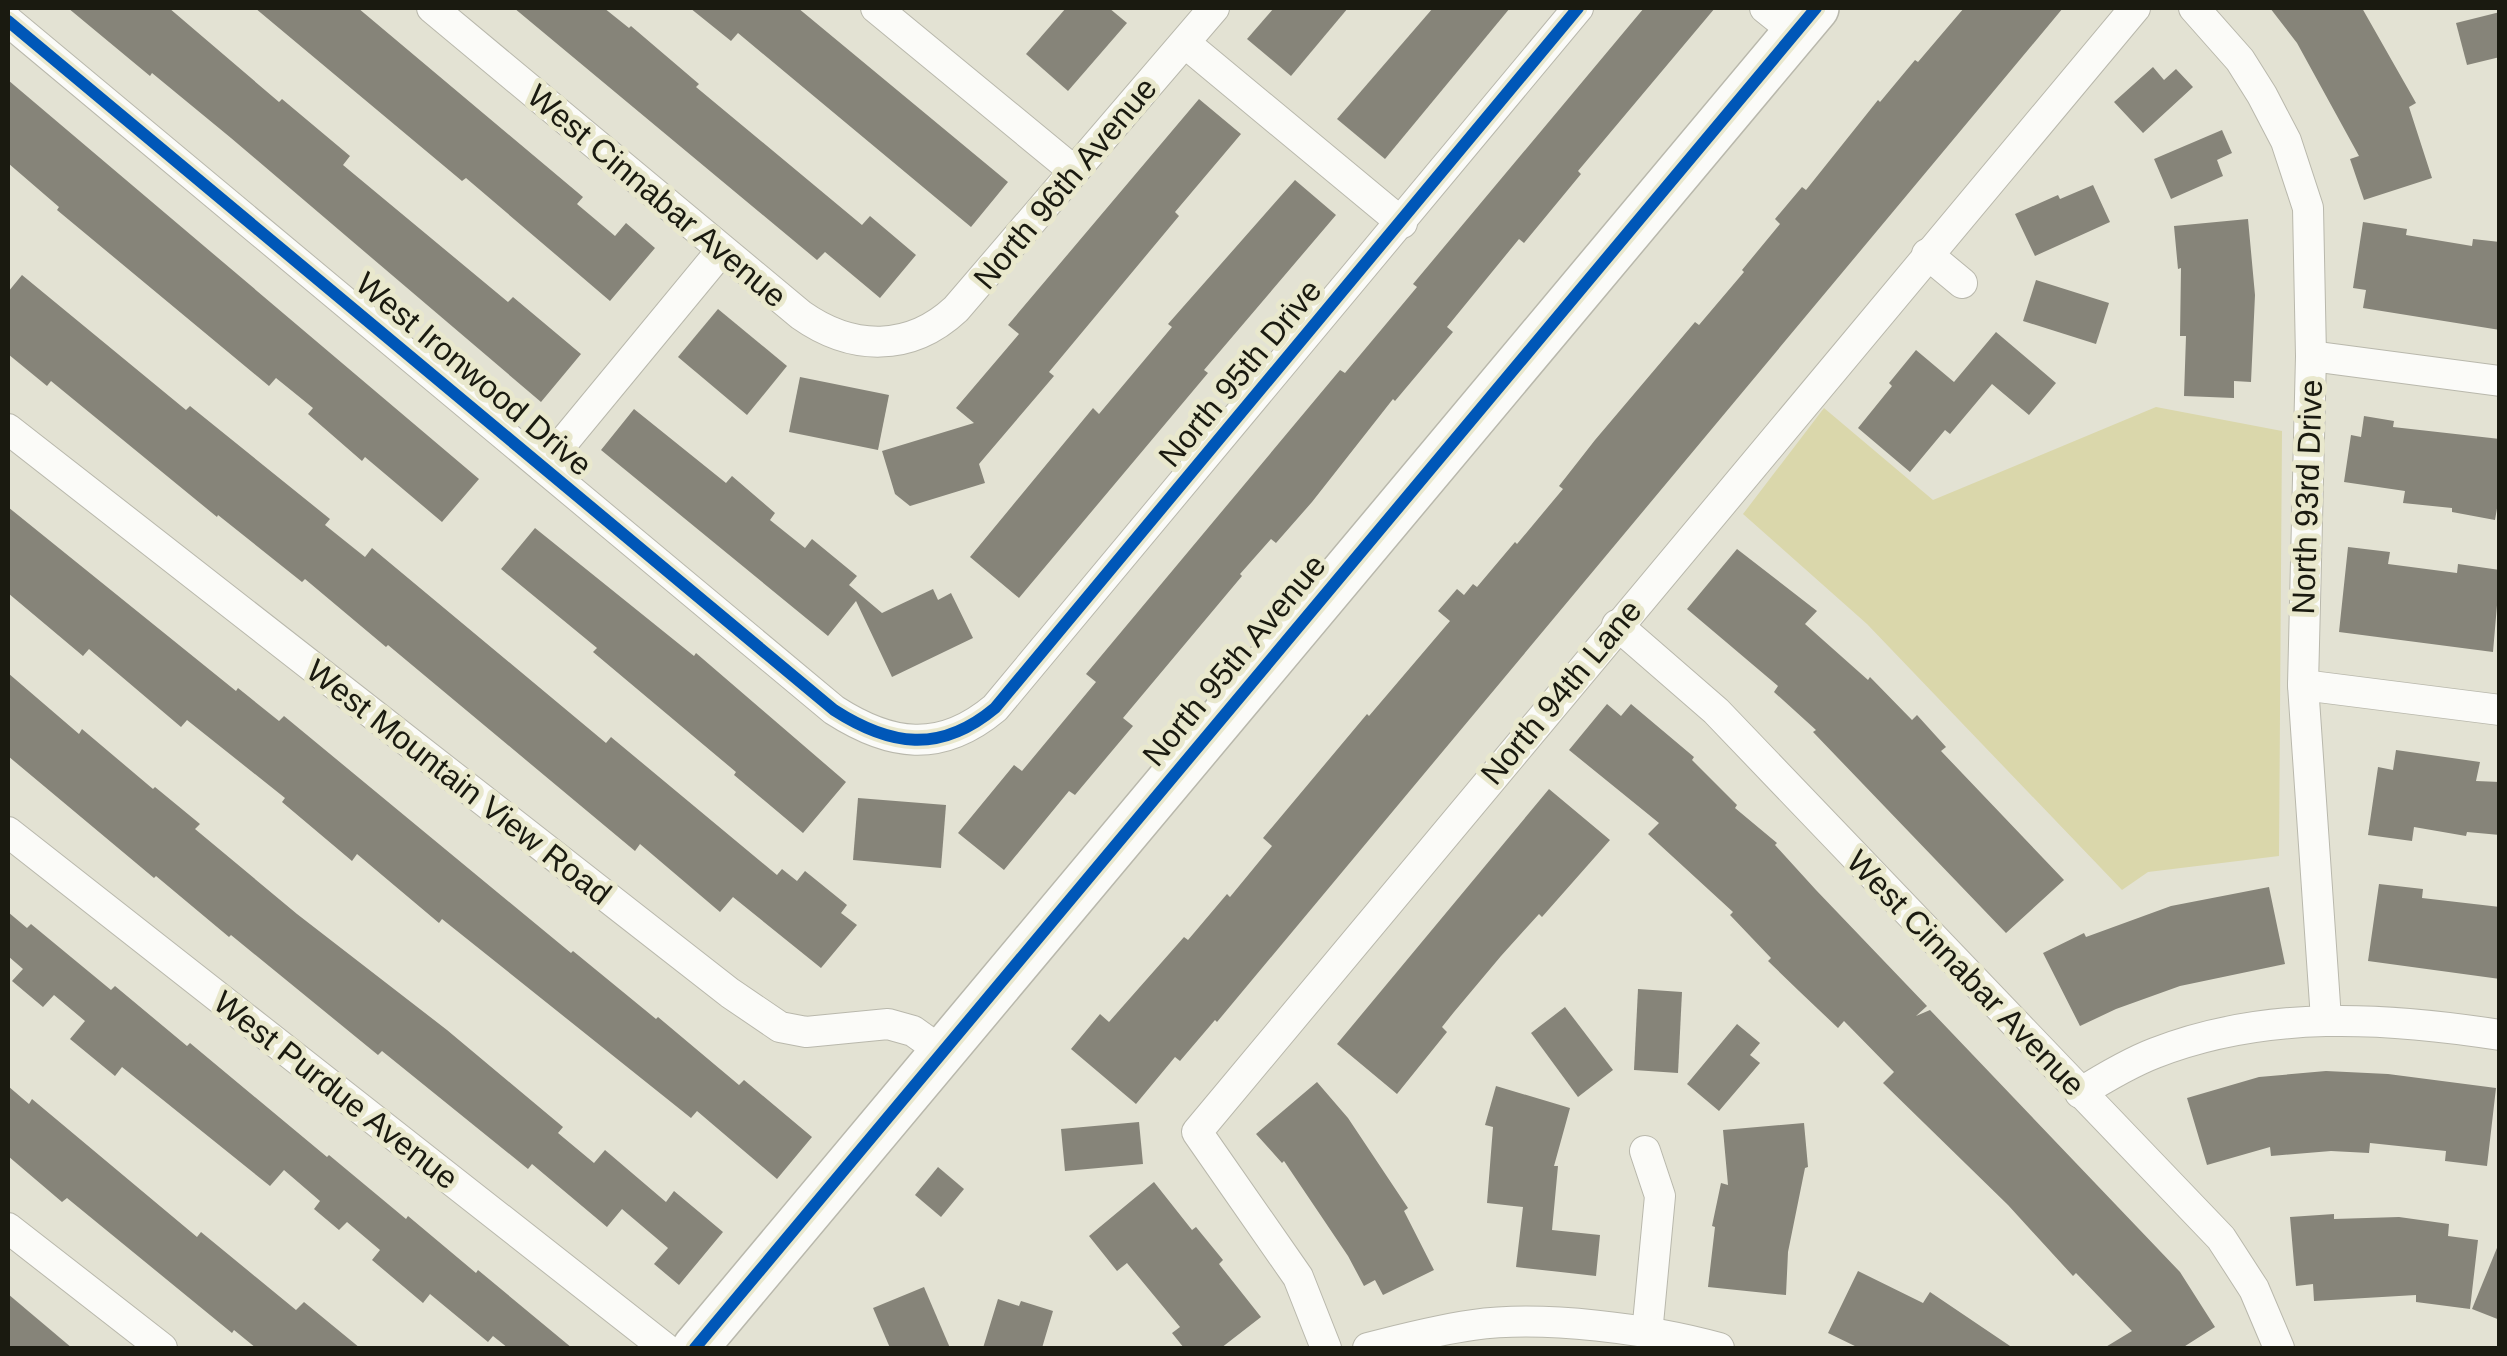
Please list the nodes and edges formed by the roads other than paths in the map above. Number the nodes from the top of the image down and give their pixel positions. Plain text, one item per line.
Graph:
1 (432, 8) edge
2 (876, 8) edge
3 (1214, 8) edge
4 (1578, 8) edge
5 (2135, 8) edge
6 (2194, 8) edge
7 (1792, 16) edge
8 (8, 21) edge
9 (1185, 43) junction
10 (1074, 171) junction
11 (1402, 223) junction
12 (722, 250) junction
13 (1927, 254) junction
14 (1962, 283) dead end
15 (902, 340) joint
16 (2310, 356) junction
17 (2500, 382) edge
18 (8, 429) edge
19 (543, 468) junction
20 (1617, 626) junction
21 (2303, 685) junction
22 (2500, 710) edge
23 (919, 739) joint
24 (8, 832) edge
25 (2326, 1019) junction
26 (2500, 1035) edge
27 (941, 1051) junction
28 (2080, 1092) junction
29 (1645, 1150) dead end
30 (8, 1228) edge
31 (1648, 1334) junction
32 (162, 1348) edge
33 (665, 1348) edge
34 (695, 1348) edge
35 (1326, 1348) edge
36 (1368, 1348) edge
37 (1719, 1348) edge
38 (2280, 1348) edge

1 - 12 street, West Cinnabar Avenue
2 - 10 street
3 - 9 street, North 96th Avenue
4 - 11 street, North 95th Drive
5 - 13 street, North 94th Lane
6 - 16 street, North 93rd Drive
7 - 27 street, North 95th Avenue
8 - 19 street, West Ironwood Drive
9 - 10 street, North 96th Avenue
9 - 11 street
10 - 15 street, North 96th Avenue
11 - 23 street, North 95th Drive
12 - 15 street, West Cinnabar Avenue
12 - 19 street
13 - 14 street
13 - 20 street, North 94th Lane
16 - 17 street
16 - 21 street, North 93rd Drive
18 - 27 street, West Mountain View Road
19 - 23 street, West Ironwood Drive
20 - 28 street, West Cinnabar Avenue
20 - 35 street, North 94th Lane
21 - 22 street
21 - 25 street, North 93rd Drive
24 - 33 street, West Purdue Avenue
25 - 26 street
25 - 28 street
27 - 34 street, North 95th Avenue
28 - 38 street, West Cinnabar Avenue
29 - 31 street
30 - 32 street
31 - 36 street
31 - 37 street

